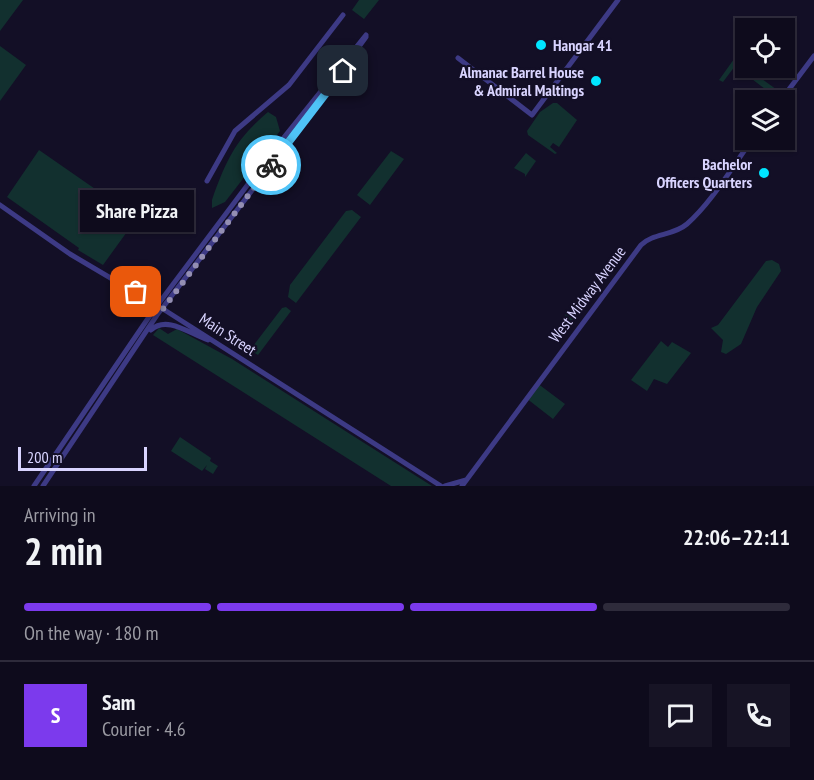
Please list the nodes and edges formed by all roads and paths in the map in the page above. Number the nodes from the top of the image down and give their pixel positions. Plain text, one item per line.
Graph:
1 (618, 0) edge
2 (343, 15) dead end
3 (814, 56) edge
4 (458, 58) dead end
5 (788, 90) edge
6 (744, 150) edge
7 (207, 181) dead end
8 (0, 205) edge
9 (160, 307) junction
10 (217, 344) junction
11 (114, 379) junction
12 (466, 480) junction
13 (34, 486) edge
14 (43, 486) edge
15 (443, 486) edge
16 (462, 486) edge

1 - 4 street
2 - 7 street
3 - 5 street
6 - 12 street, West Midway Avenue
8 - 9 street, Main Street
9 - 9 street
9 - 10 street, Main Street
9 - 11 street
9 - 13 street
10 - 11 street
10 - 15 street, Main Street
11 - 14 street
12 - 15 street
12 - 16 street, West Midway Avenue

